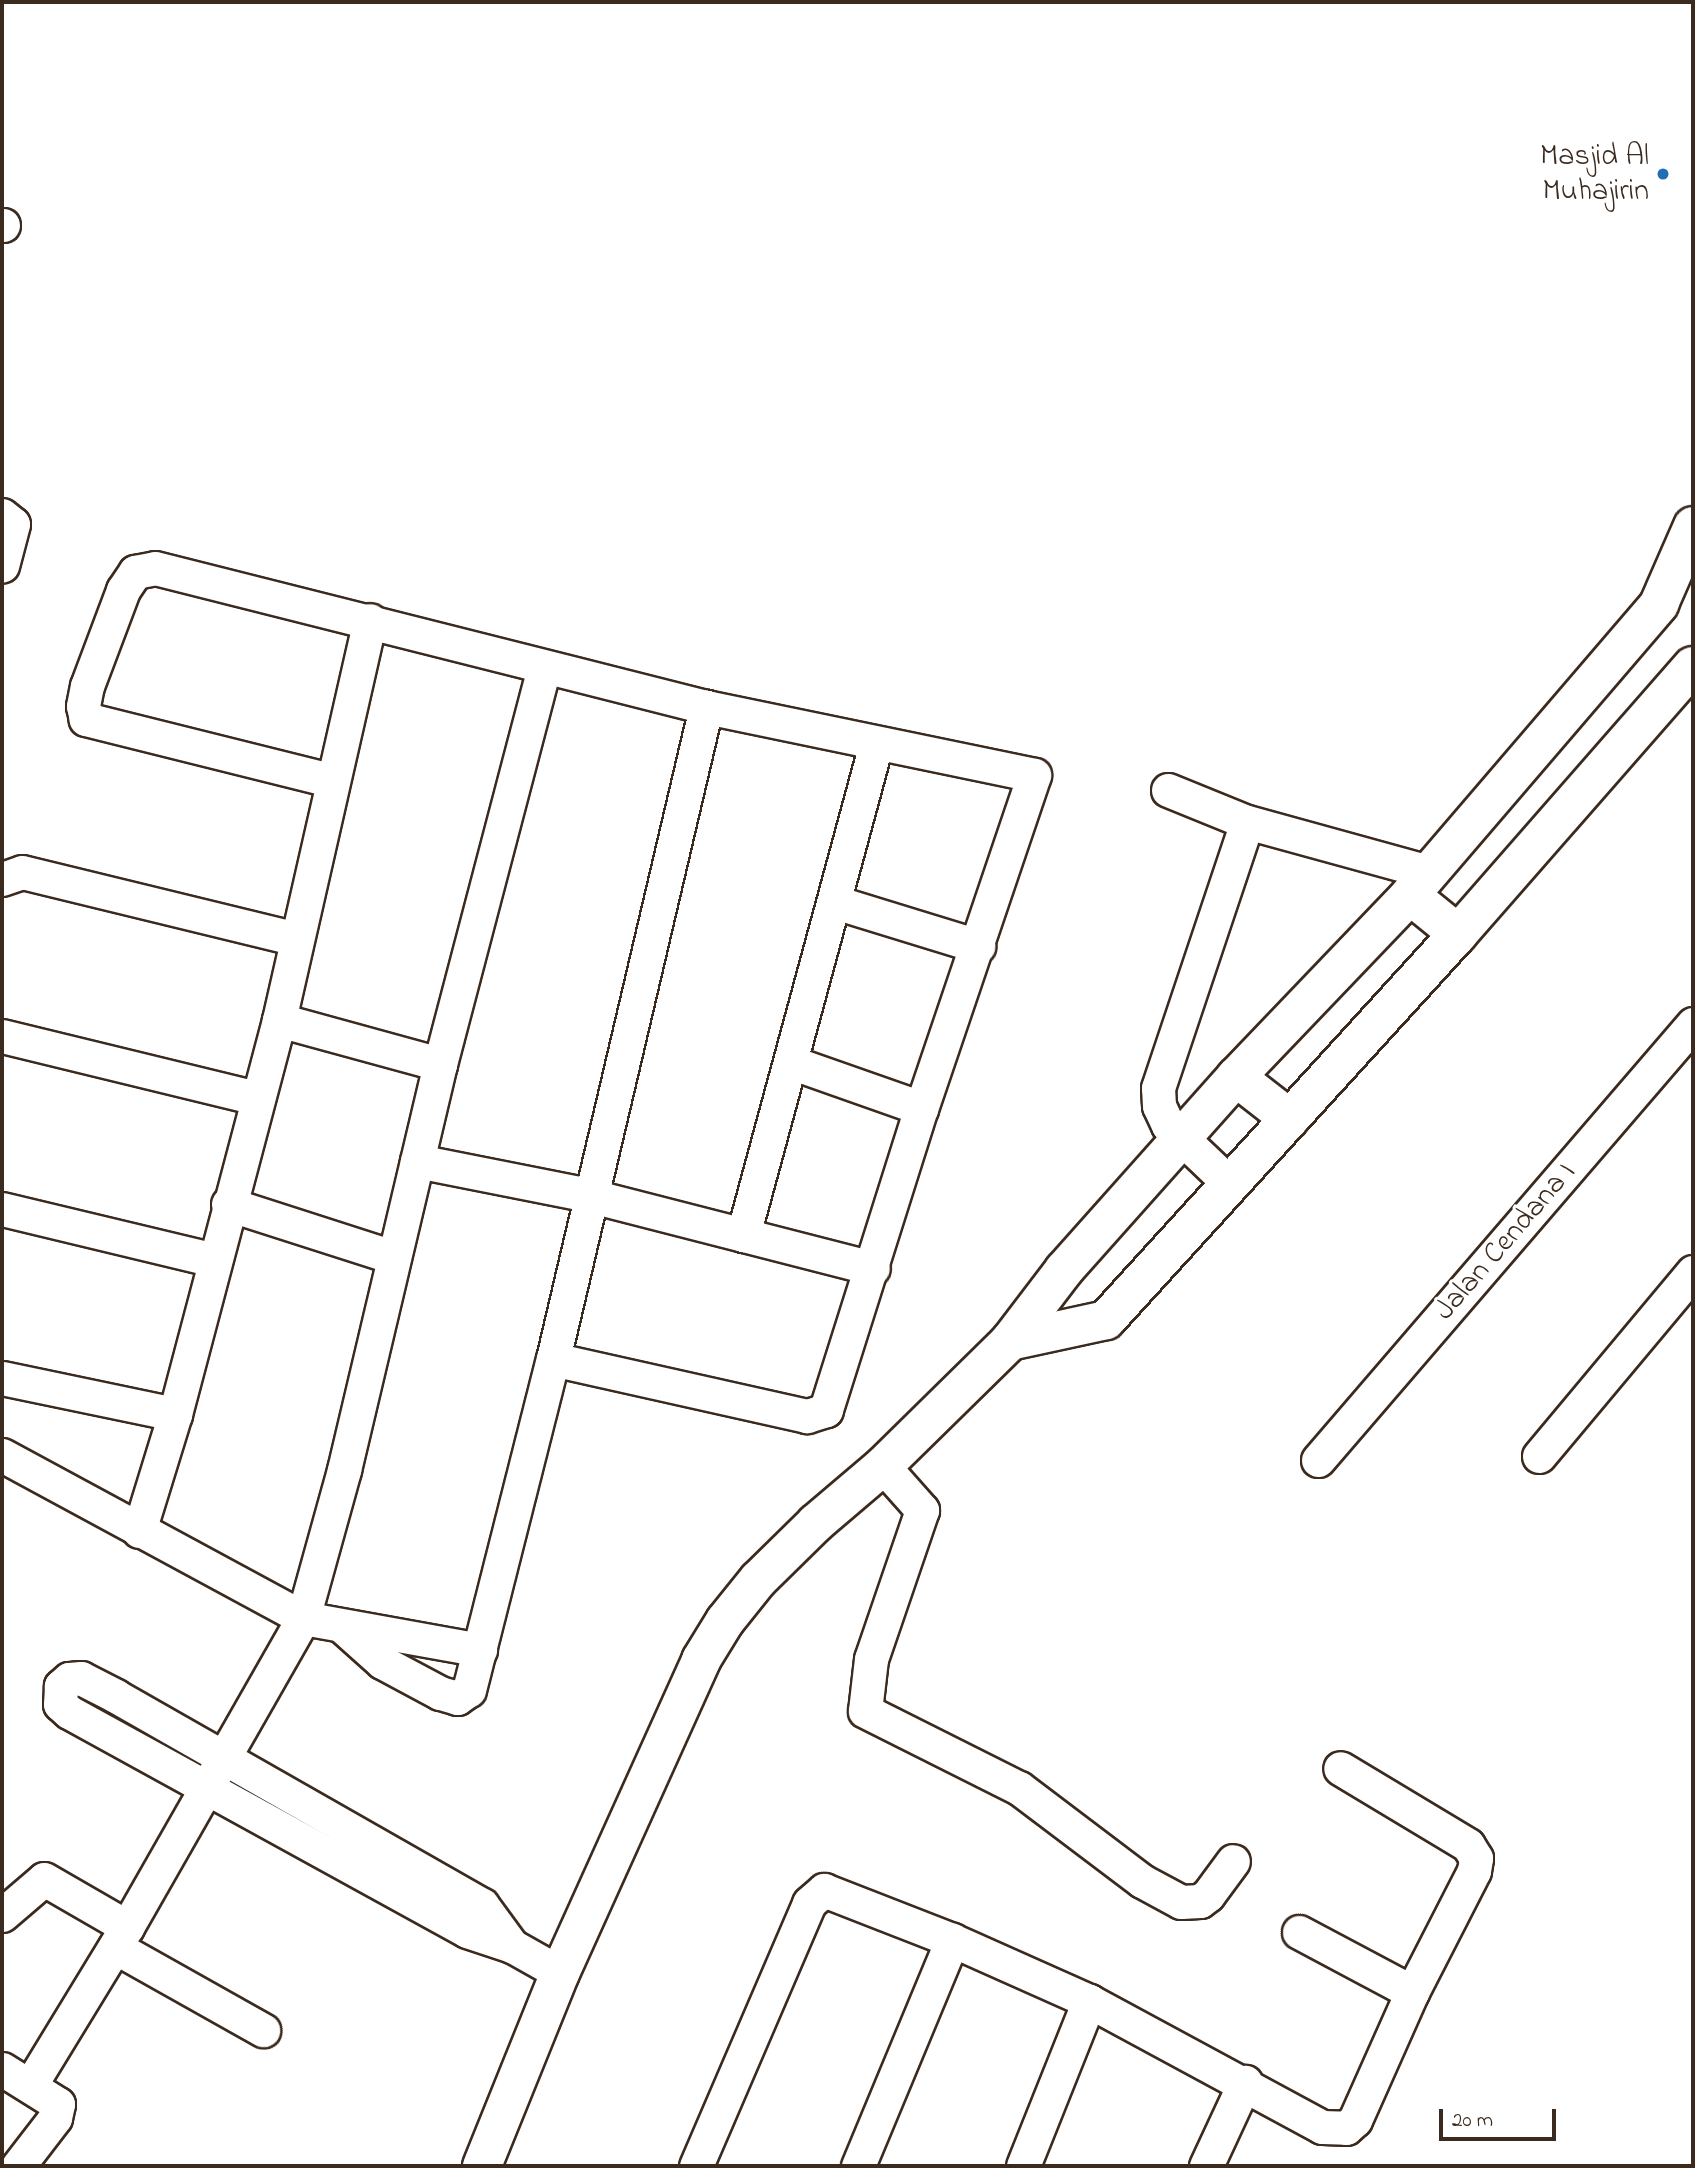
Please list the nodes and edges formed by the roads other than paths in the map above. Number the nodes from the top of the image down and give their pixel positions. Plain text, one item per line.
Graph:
1 (2, 515) edge
2 (1693, 526) edge
3 (2, 566) edge
4 (370, 620) junction
5 (544, 667) junction
6 (1690, 674) edge
7 (706, 707) junction
8 (876, 744) junction
9 (330, 780) junction
10 (1168, 790) dead end
11 (1247, 822) junction
12 (2, 879) edge
13 (1420, 883) junction
14 (835, 902) junction
15 (1458, 934) junction
16 (296, 939) junction
17 (978, 946) junction
18 (279, 1020) junction
19 (1693, 1024) edge
20 (2, 1036) edge
21 (793, 1063) junction
22 (440, 1064) junction
23 (1236, 1077) junction
24 (257, 1098) junction
25 (921, 1108) junction
26 (1290, 1119) junction
27 (1181, 1140) junction
28 (417, 1161) junction
29 (1231, 1185) junction
30 (589, 1195) junction
31 (228, 1205) junction
32 (2, 1209) edge
33 (743, 1235) junction
34 (393, 1257) junction
35 (215, 1260) junction
36 (873, 1268) junction
37 (1693, 1272) edge
38 (1010, 1341) junction
39 (553, 1359) junction
40 (2, 1378) edge
41 (175, 1414) junction
42 (2, 1455) edge
43 (1539, 1456) dead end
44 (1318, 1460) dead end
45 (883, 1466) junction
46 (139, 1531) junction
47 (303, 1618) junction
48 (344, 1629) junction
49 (480, 1650) junction
50 (223, 1756) junction
51 (1340, 1768) dead end
52 (207, 1787) junction
53 (1234, 1861) dead end
54 (2, 1915) edge
55 (1299, 1932) dead end
56 (121, 1937) junction
57 (952, 1940) junction
58 (512, 1946) junction
59 (560, 1973) junction
60 (1412, 1992) junction
61 (1088, 2001) junction
62 (263, 2030) dead end
63 (2, 2069) edge
64 (1245, 2082) junction
65 (30, 2084) junction
66 (18, 2166) edge
67 (482, 2166) edge
68 (696, 2166) edge
69 (858, 2166) edge
70 (1023, 2166) edge
71 (1206, 2166) edge

1 - 3 street
2 - 13 street
4 - 5 street
4 - 9 street
4 - 9 street
5 - 7 street
5 - 22 street
6 - 15 street
7 - 8 street
7 - 30 street
8 - 14 street
8 - 17 street
9 - 16 street
10 - 11 street
11 - 13 street
11 - 27 street
12 - 16 street
13 - 15 street
13 - 23 street
14 - 17 street
14 - 21 street
15 - 26 street
16 - 18 street
17 - 25 street
18 - 22 street
18 - 24 street
19 - 44 street, Jalan Cendana I
20 - 24 street
21 - 25 street
21 - 33 street
22 - 28 street
23 - 26 street
23 - 27 street
24 - 31 street
25 - 36 street
26 - 29 street
27 - 29 street
27 - 38 street
28 - 30 street
28 - 34 street
29 - 38 street
30 - 33 street
30 - 39 street
31 - 34 street
31 - 35 street
32 - 35 street
33 - 36 street
34 - 47 street
35 - 41 street
36 - 39 street
37 - 43 street
38 - 45 street
39 - 49 street
40 - 41 street
41 - 46 street
42 - 46 street
45 - 53 street
45 - 59 street
46 - 47 street
47 - 48 street
47 - 50 street
48 - 49 street
48 - 49 street
50 - 52 street
50 - 52 street
50 - 58 street
51 - 60 street
52 - 56 street
52 - 58 street
54 - 56 street
55 - 60 street
56 - 62 street
56 - 65 street
57 - 61 street
57 - 68 street
57 - 69 street
58 - 59 street
59 - 67 street
60 - 64 street
61 - 64 street
61 - 70 street
63 - 65 street
64 - 71 street
65 - 66 street

